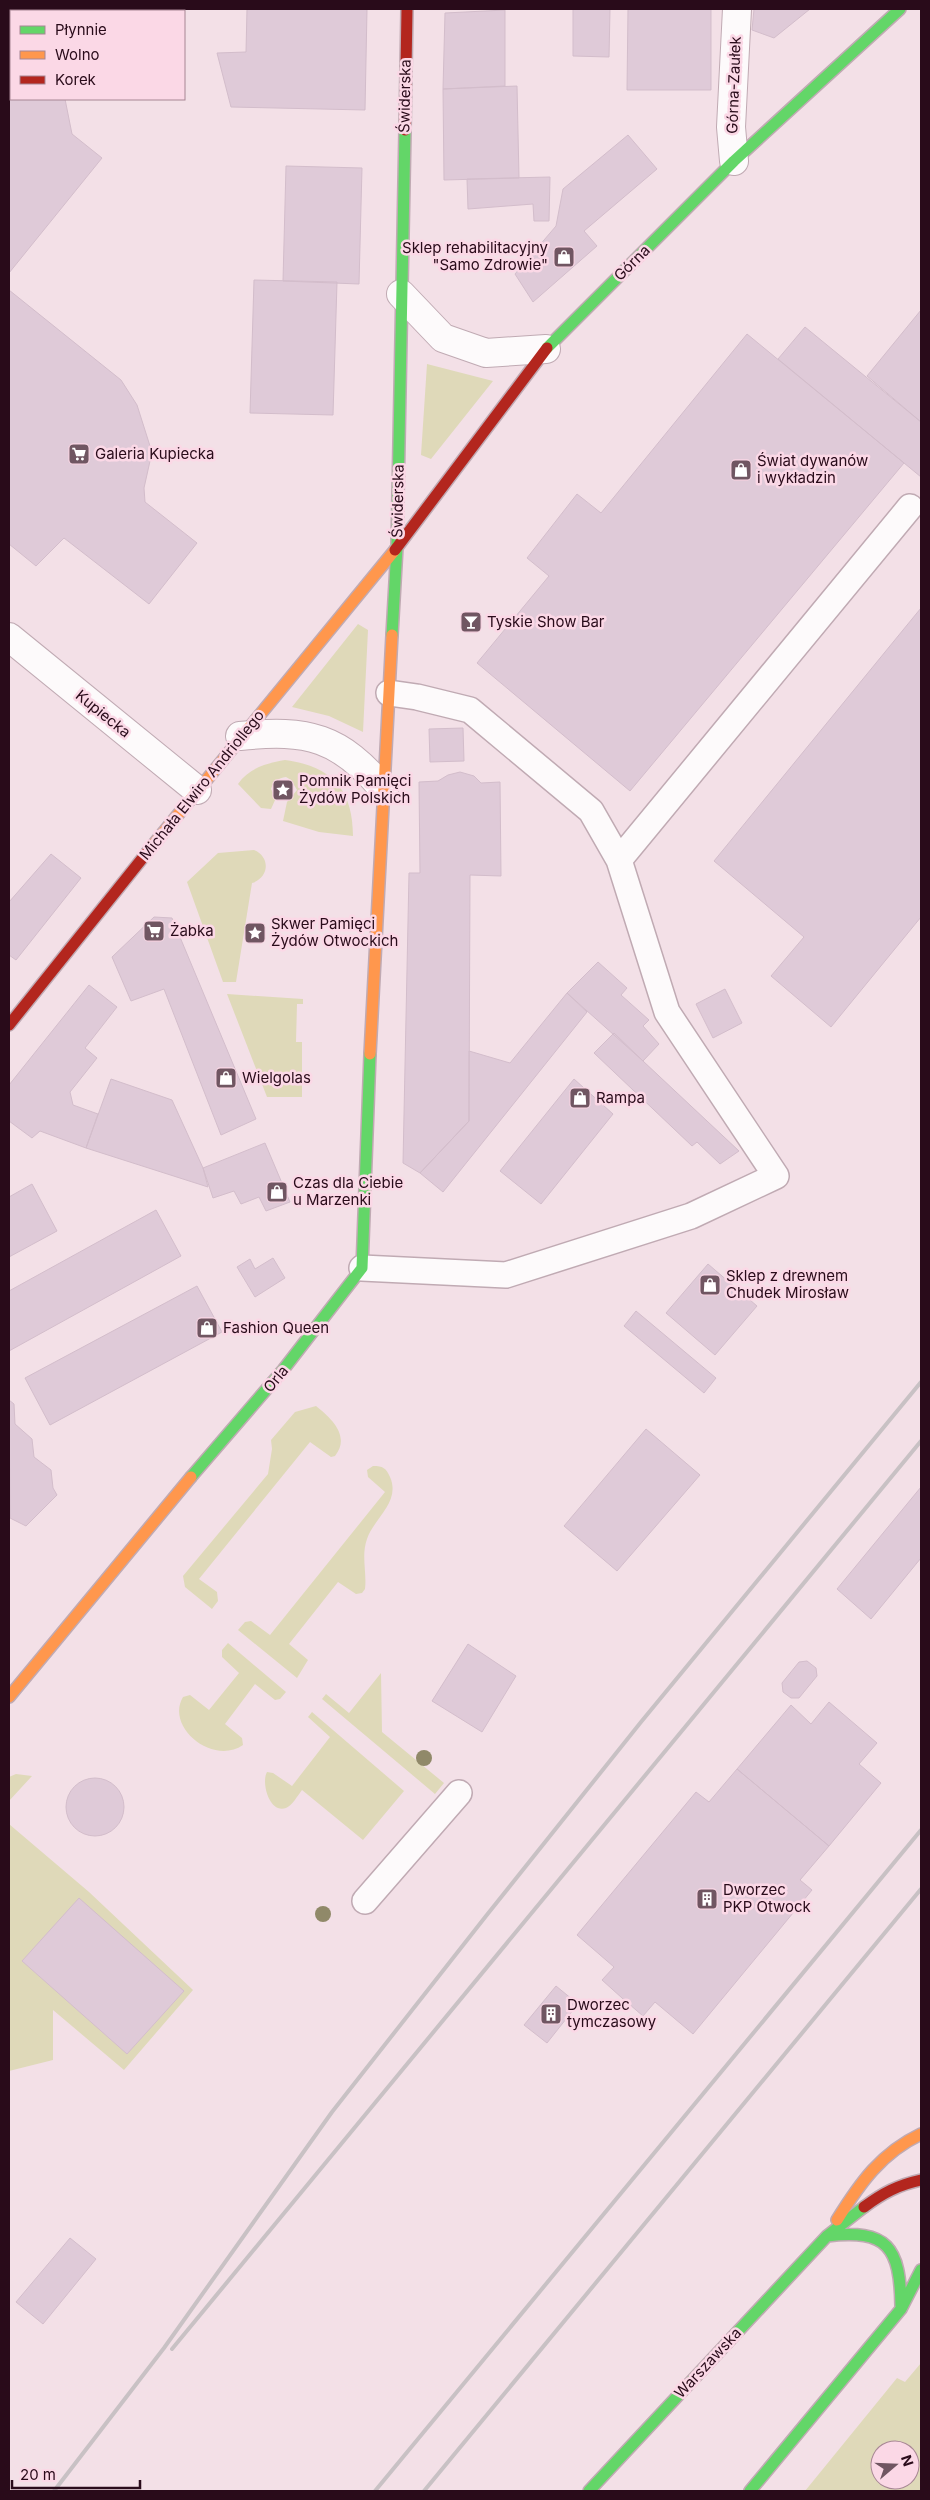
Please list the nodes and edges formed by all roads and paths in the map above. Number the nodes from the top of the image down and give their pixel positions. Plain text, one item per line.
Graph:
1 (407, 9) edge
2 (737, 9) edge
3 (900, 9) edge
4 (734, 160) junction
5 (401, 294) junction
6 (546, 349) junction
7 (910, 507) dead end
8 (397, 547) junction
9 (9, 638) edge
10 (389, 693) junction
11 (240, 736) junction
12 (197, 790) junction
13 (384, 790) junction
14 (619, 860) junction
15 (9, 1026) edge
16 (362, 1268) junction
17 (9, 1697) edge
18 (458, 1793) dead end
19 (365, 1901) dead end
20 (921, 2134) edge
21 (921, 2180) edge
22 (827, 2236) junction
23 (921, 2270) edge
24 (921, 2292) edge
25 (901, 2309) junction
26 (589, 2491) edge
27 (750, 2491) edge

1 - 5 street, Świderska
2 - 4 street, Górna-Zaułek
3 - 4 street, Górna
4 - 6 street, Górna
5 - 6 street
5 - 8 street, Świderska
6 - 8 street, Górna
7 - 14 lane
8 - 10 street, Świderska
8 - 11 street, Michała Elwiro Andriollego
9 - 12 street, Kupiecka
10 - 13 street, Świderska
10 - 14 lane
11 - 12 street, Michała Elwiro Andriollego
11 - 13 street
12 - 15 street, Michała Elwiro Andriollego
13 - 16 street, Świderska
14 - 16 lane
16 - 17 street, Orla
18 - 19 lane
20 - 22 street, Warszawska
21 - 22 street, Warszawska
22 - 25 street
22 - 26 street, Warszawska
23 - 25 street
24 - 25 street
25 - 27 street

